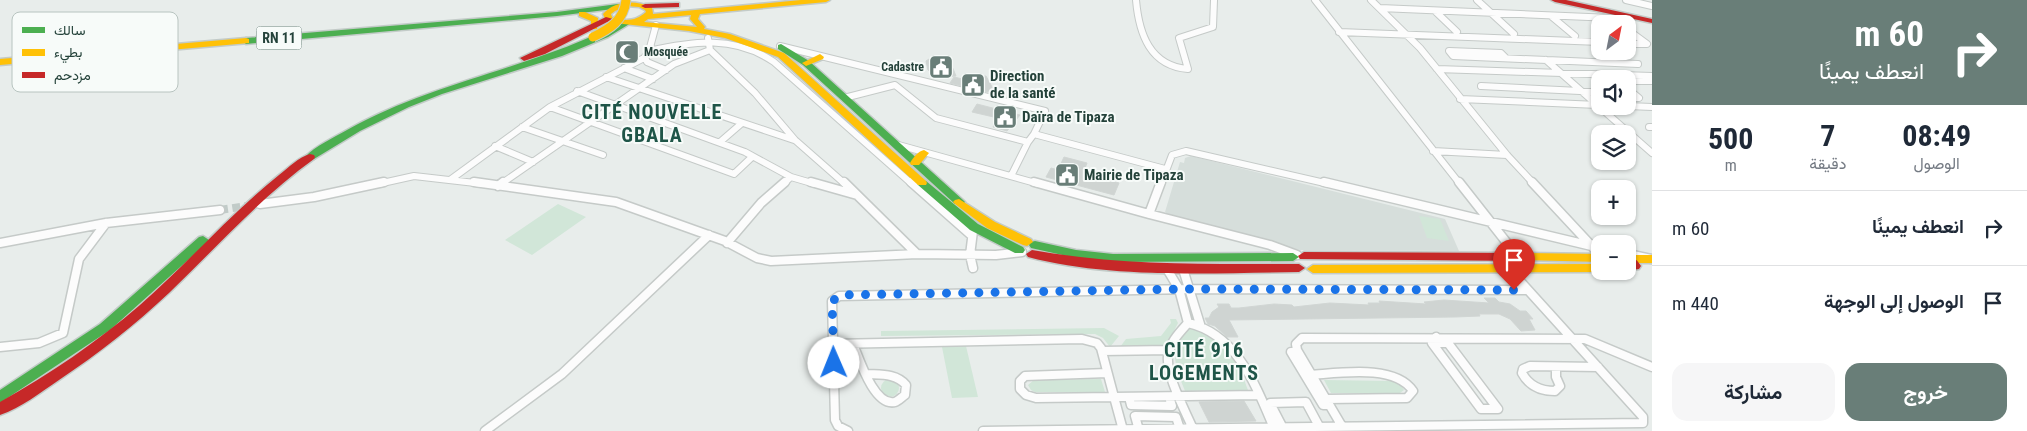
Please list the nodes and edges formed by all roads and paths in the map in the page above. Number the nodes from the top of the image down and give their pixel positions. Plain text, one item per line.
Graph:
1 (762, 0) edge
2 (826, 0) edge
3 (1136, 0) edge
4 (1214, 0) edge
5 (1315, 0) edge
6 (1371, 0) edge
7 (1477, 0) edge
8 (1555, 0) edge
9 (1579, 0) edge
10 (1626, 0) edge
11 (1652, 6) edge
12 (613, 8) edge
13 (1380, 8) junction
14 (697, 11) junction
15 (1435, 11) junction
16 (647, 12) edge
17 (1491, 13) junction
18 (558, 14) junction
19 (582, 14) junction
20 (1551, 16) junction
21 (1652, 16) edge
22 (1591, 17) edge
23 (1652, 21) edge
24 (629, 23) junction
25 (593, 32) junction
26 (1339, 32) junction
27 (1458, 32) dead end
28 (706, 34) junction
29 (1514, 34) dead end
30 (1408, 35) junction
31 (1575, 36) dead end
32 (1636, 36) edge
33 (1591, 42) edge
34 (1636, 45) edge
35 (778, 46) junction
36 (1650, 46) edge
37 (178, 47) edge
38 (710, 50) junction
39 (649, 51) junction
40 (645, 57) junction
41 (820, 57) junction
42 (1506, 58) junction
43 (1546, 60) junction
44 (1564, 61) junction
45 (806, 63) junction
46 (624, 68) junction
47 (1436, 69) junction
48 (666, 70) junction
49 (490, 73) junction
50 (1561, 74) junction
51 (1588, 74) junction
52 (1652, 76) edge
53 (606, 77) junction
54 (902, 77) junction
55 (1591, 77) edge
56 (653, 79) junction
57 (1636, 80) edge
58 (1652, 81) edge
59 (895, 85) junction
60 (640, 88) junction
61 (1541, 89) junction
62 (577, 91) junction
63 (1579, 91) junction
64 (1591, 92) edge
65 (844, 98) junction
66 (1460, 99) junction
67 (1591, 100) edge
68 (617, 104) junction
69 (1591, 105) edge
70 (1636, 106) edge
71 (550, 107) junction
72 (1652, 107) edge
73 (1609, 115) edge
74 (591, 123) junction
75 (742, 123) junction
76 (522, 127) junction
77 (1034, 134) junction
78 (795, 140) junction
79 (563, 142) junction
80 (720, 142) junction
81 (1028, 142) junction
82 (893, 143) junction
83 (495, 146) junction
84 (1433, 151) junction
85 (924, 152) junction
86 (1652, 152) edge
87 (1507, 155) junction
88 (603, 156) dead end
89 (752, 157) junction
90 (533, 162) junction
91 (915, 164) junction
92 (1165, 169) junction
93 (1011, 176) junction
94 (791, 177) junction
95 (450, 180) junction
96 (498, 186) junction
97 (858, 195) junction
98 (260, 204) tunnel mouth
99 (220, 210) tunnel mouth
100 (1148, 214) junction
101 (106, 224) junction
102 (1494, 224) junction
103 (972, 231) junction
104 (709, 235) junction
105 (0, 243) edge
106 (727, 243) junction
107 (1590, 246) joint
108 (1027, 248) junction
109 (917, 254) junction
110 (970, 255) junction
111 (1298, 256) junction
112 (1636, 256) edge
113 (1518, 257) junction
114 (1591, 257) edge
115 (1652, 259) edge
116 (1636, 262) edge
117 (1636, 264) edge
118 (1652, 266) edge
119 (973, 268) dead end
120 (1183, 268) junction
121 (1299, 268) junction
122 (1591, 268) edge
123 (1166, 269) junction
124 (1314, 269) junction
125 (1509, 269) junction
126 (1179, 289) junction
127 (1188, 289) junction
128 (1527, 290) junction
129 (1188, 323) junction
130 (1200, 324) junction
131 (1571, 338) junction
132 (1438, 340) junction
133 (833, 344) junction
134 (853, 344) junction
135 (0, 348) edge
136 (1170, 350) junction
137 (1102, 351) junction
138 (1298, 352) junction
139 (1556, 367) dead end
140 (1598, 367) junction
141 (1652, 367) edge
142 (1107, 373) junction
143 (866, 374) dead end
144 (1311, 375) junction
145 (1259, 395) junction
146 (0, 397) edge
147 (1114, 397) junction
148 (1181, 397) junction
149 (1328, 402) junction
150 (0, 410) edge
151 (1279, 428) junction
152 (1320, 428) junction
153 (1343, 428) junction
154 (1180, 429) junction
155 (1193, 429) junction
156 (1123, 430) junction
157 (1139, 430) junction
158 (485, 431) edge
159 (848, 431) edge
160 (983, 431) edge

1 - 16 main road, RN 11
2 - 14 main road, RN 11
3 - 4 street
5 - 26 street
6 - 13 street
7 - 17 street
8 - 23 main road
9 - 21 main road
10 - 11 street
12 - 16 main road, RN 11
12 - 18 main road, RN 11
12 - 19 main road
12 - 24 main road, RN 11
12 - 25 main road
12 - 25 main road, bridge
13 - 15 street
13 - 30 street
14 - 16 main road, RN 11
14 - 28 main road
15 - 17 street
15 - 27 street
16 - 24 main road, RN 11
16 - 28 main road
16 - 39 street
17 - 20 street
17 - 29 street
18 - 19 main road, RN 11
18 - 37 main road, RN 11
19 - 25 main road
20 - 22 street
20 - 31 street
24 - 49 main road
25 - 49 main road
25 - 49 main road
26 - 30 street
26 - 84 street
28 - 35 main road
28 - 38 street
28 - 39 street
28 - 103 main road
30 - 33 street
30 - 47 street
32 - 36 street
34 - 36 street
35 - 41 street
35 - 45 main road
38 - 48 street
38 - 78 street
39 - 40 street
40 - 46 street
40 - 48 street
41 - 45 main road
41 - 54 street
42 - 42 street
42 - 43 street
43 - 44 street
43 - 50 street
44 - 44 street
45 - 65 main road
46 - 53 street
46 - 56 street
47 - 50 street
47 - 66 street
48 - 56 street
49 - 146 main road
49 - 150 main road
50 - 51 street
50 - 63 street
51 - 52 street
51 - 55 street
53 - 60 street
53 - 62 street
54 - 59 street
54 - 77 street
56 - 60 street
57 - 58 street
59 - 65 street
59 - 81 street
60 - 68 street
60 - 75 street
61 - 61 street
61 - 63 street
62 - 68 street
62 - 71 street
63 - 64 street
63 - 67 street
65 - 82 main road
66 - 69 street
66 - 87 street
68 - 74 street
68 - 80 street
70 - 72 street
71 - 74 street
71 - 76 street
73 - 86 street
74 - 79 street
74 - 89 street
75 - 78 street
75 - 80 street
76 - 79 street
76 - 83 street
77 - 81 street
77 - 92 street
78 - 97 street
79 - 88 street
79 - 90 street
80 - 89 street
81 - 93 street
82 - 85 street
82 - 91 main road
83 - 90 street
83 - 95 street
84 - 87 street
84 - 102 street
85 - 91 main road
85 - 93 street
87 - 107 street
89 - 94 street
90 - 96 street
91 - 108 main road
92 - 100 street
92 - 102 street
93 - 100 street
94 - 97 street
94 - 106 street
95 - 96 street
95 - 98 street
96 - 104 street
97 - 109 street
99 - 101 street
100 - 111 street
101 - 105 street
101 - 135 street
102 - 107 street
102 - 113 street
103 - 108 main road
103 - 110 street
104 - 106 street
104 - 158 street
106 - 109 street
108 - 110 street
108 - 111 main road
108 - 123 main road
109 - 110 street
110 - 119 street
111 - 113 main road
111 - 121 main road
111 - 124 main road
112 - 115 street
113 - 114 main road
115 - 116 main road
117 - 118 main road
120 - 121 main road
120 - 123 main road
120 - 127 street
121 - 124 main road
122 - 125 main road
123 - 126 street
124 - 125 main road
125 - 128 street
126 - 127 street
126 - 129 street
126 - 133 street
127 - 128 street
127 - 130 street
128 - 131 street
129 - 130 street
129 - 136 street
130 - 145 street
131 - 132 street
131 - 140 street
131 - 141 street
132 - 132 street
132 - 138 street
133 - 134 street
133 - 159 street
134 - 137 street
134 - 143 street
136 - 137 street
136 - 148 street
137 - 142 street
138 - 144 street
138 - 149 street
139 - 140 street
140 - 153 street
142 - 147 street
142 - 147 street
144 - 149 street
144 - 149 street
145 - 148 street
145 - 151 street
147 - 148 street
147 - 156 street
148 - 155 street
149 - 153 street
151 - 152 street
151 - 152 street
151 - 155 street
152 - 153 street
154 - 155 street
154 - 157 street
154 - 157 street
156 - 157 street
156 - 160 street

